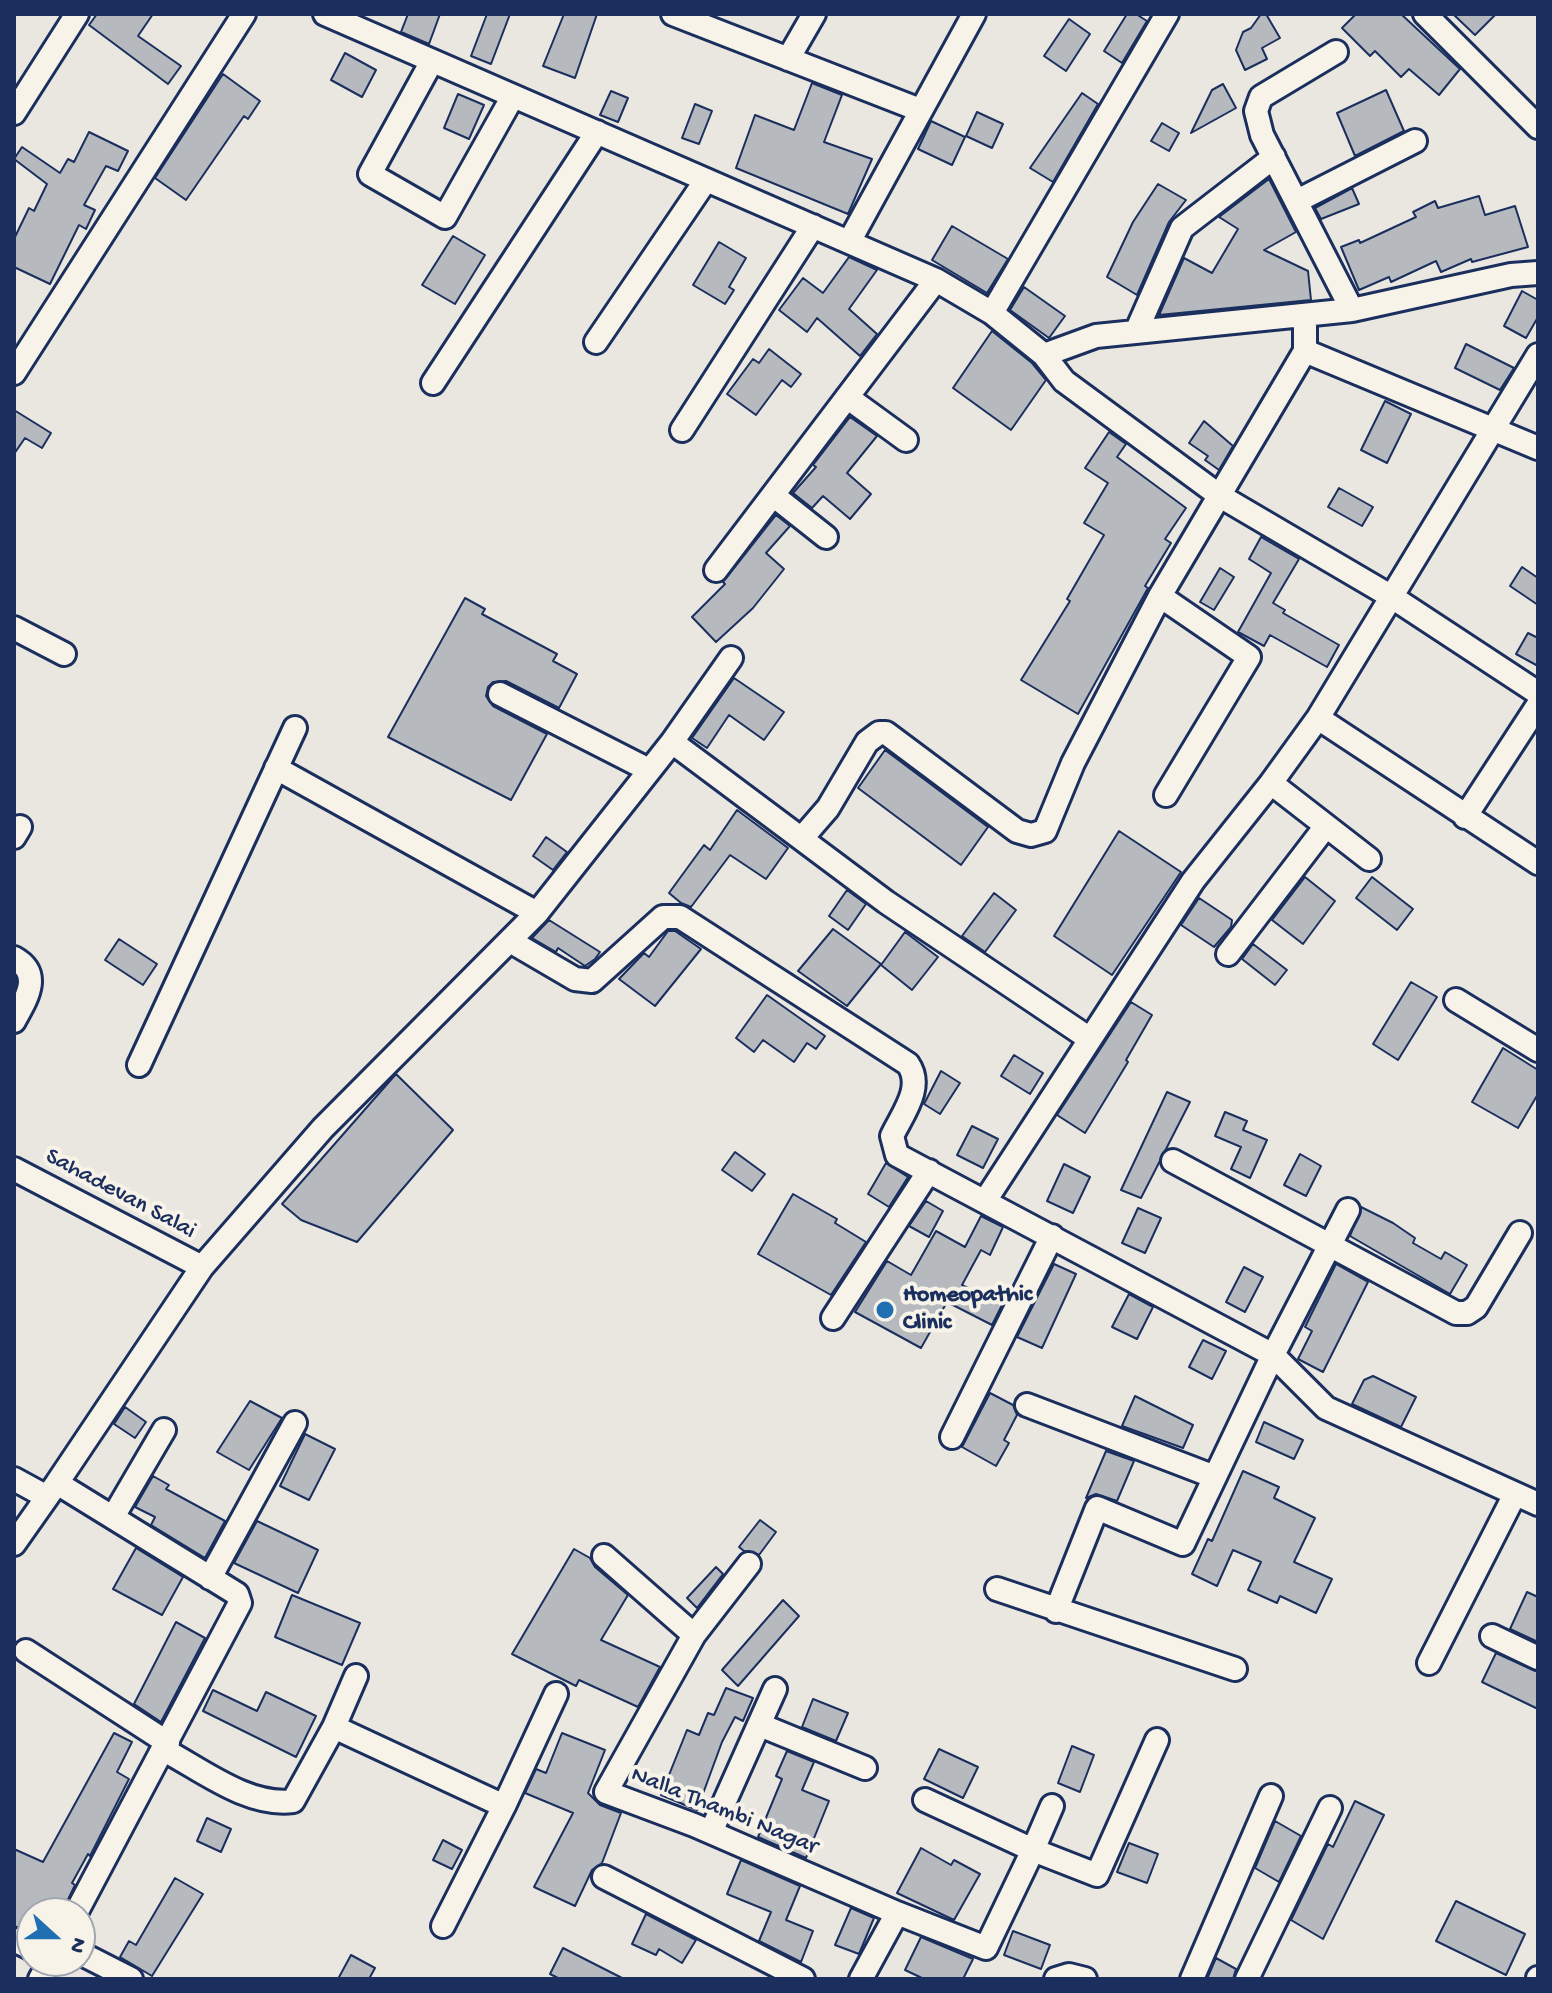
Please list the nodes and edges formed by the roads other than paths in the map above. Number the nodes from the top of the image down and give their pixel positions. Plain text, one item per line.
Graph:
1 (77, 14) edge
2 (244, 14) edge
3 (325, 14) edge
4 (673, 14) edge
5 (814, 14) edge
6 (974, 14) edge
7 (1167, 14) edge
8 (1425, 14) edge
9 (1336, 52) dead end
10 (788, 59) junction
11 (432, 61) junction
12 (513, 96) junction
13 (920, 110) junction
14 (14, 113) edge
15 (1538, 127) edge
16 (597, 132) junction
17 (1415, 141) dead end
18 (1274, 157) junction
19 (706, 180) junction
20 (1297, 201) junction
21 (813, 226) junction
22 (849, 242) junction
23 (1538, 273) edge
24 (936, 280) junction
25 (1352, 310) junction
26 (992, 313) junction
27 (1305, 316) junction
28 (1136, 332) junction
29 (596, 342) dead end
30 (1305, 351) junction
31 (1044, 355) junction
32 (1538, 355) edge
33 (14, 373) edge
34 (433, 383) dead end
35 (847, 397) junction
36 (1494, 427) junction
37 (682, 430) dead end
38 (906, 440) dead end
39 (1538, 448) edge
40 (773, 495) junction
41 (1220, 496) junction
42 (826, 537) dead end
43 (716, 570) dead end
44 (1160, 596) junction
45 (1392, 597) junction
46 (14, 628) edge
47 (64, 654) dead end
48 (731, 658) dead end
49 (1538, 693) edge
50 (500, 694) dead end
51 (1538, 705) edge
52 (1318, 718) junction
53 (295, 728) dead end
54 (672, 742) junction
55 (276, 768) junction
56 (649, 770) junction
57 (1271, 783) junction
58 (1166, 795) dead end
59 (1465, 817) junction
60 (1326, 826) junction
61 (802, 838) junction
62 (1369, 859) dead end
63 (1538, 863) edge
64 (537, 913) junction
65 (510, 941) junction
66 (1228, 954) dead end
67 (14, 958) edge
68 (1456, 1000) dead end
69 (14, 1021) edge
70 (1090, 1039) junction
71 (1538, 1050) edge
72 (139, 1065) dead end
73 (1173, 1161) dead end
74 (14, 1169) edge
75 (929, 1171) junction
76 (985, 1201) junction
77 (1348, 1210) dead end
78 (1520, 1233) dead end
79 (1052, 1236) junction
80 (1331, 1243) junction
81 (202, 1267) junction
82 (833, 1318) dead end
83 (1273, 1355) junction
84 (1027, 1405) dead end
85 (295, 1423) dead end
86 (164, 1430) dead end
87 (952, 1437) dead end
88 (1215, 1477) junction
89 (14, 1479) edge
90 (52, 1490) junction
91 (1515, 1494) junction
92 (1538, 1504) edge
93 (113, 1517) junction
94 (14, 1544) edge
95 (604, 1556) dead end
96 (749, 1564) dead end
97 (210, 1578) junction
98 (997, 1589) dead end
99 (1056, 1611) junction
100 (694, 1635) junction
101 (1492, 1636) dead end
102 (26, 1651) dead end
103 (1538, 1658) edge
104 (1429, 1663) dead end
105 (1235, 1669) dead end
106 (356, 1676) dead end
107 (775, 1689) dead end
108 (556, 1694) dead end
109 (760, 1725) junction
110 (334, 1727) junction
111 (1157, 1740) dead end
112 (166, 1747) junction
113 (865, 1768) dead end
114 (1271, 1796) dead end
115 (925, 1800) dead end
116 (504, 1806) junction
117 (1052, 1806) dead end
118 (1330, 1808) dead end
119 (711, 1832) junction
120 (1033, 1850) junction
121 (604, 1877) dead end
122 (85, 1897) edge
123 (897, 1913) junction
124 (443, 1926) dead end
125 (96, 1961) edge
126 (131, 1979) edge
127 (803, 1979) edge
128 (861, 1979) edge
129 (1056, 1979) edge
130 (1085, 1979) edge
131 (1192, 1979) edge
132 (1247, 1979) edge

1 - 14 street
2 - 33 street
3 - 11 street
4 - 10 street
5 - 10 street
6 - 13 street
7 - 26 street
8 - 15 street
9 - 18 street
10 - 13 street
11 - 12 street
11 - 12 street
12 - 16 street
13 - 22 street
16 - 19 street
16 - 34 street
17 - 20 street
18 - 20 street
18 - 28 street
19 - 21 street
19 - 29 street
20 - 25 street
21 - 22 street
21 - 37 street
22 - 24 street
23 - 25 street
24 - 26 street
24 - 35 street
25 - 27 street
26 - 31 street
27 - 28 street
27 - 30 street
28 - 31 street
30 - 36 street
30 - 41 street
31 - 41 street
32 - 36 street
35 - 38 street
35 - 40 street
36 - 39 street
36 - 45 street
40 - 42 street
40 - 43 street
41 - 44 street
41 - 45 street
44 - 58 street
44 - 61 street
45 - 49 street
45 - 52 street
46 - 47 street
48 - 54 street
50 - 56 street
51 - 59 street
52 - 57 street
52 - 59 street
53 - 55 street
54 - 56 street
54 - 61 street
55 - 64 street
55 - 72 street
56 - 64 street
57 - 60 street
57 - 70 street
59 - 63 street
60 - 62 street
60 - 66 street
61 - 70 street
64 - 65 street
65 - 75 street
65 - 81 street
67 - 69 street
68 - 71 street
70 - 76 street
73 - 80 street
74 - 81 street, Sahadevan Salai
75 - 76 street
75 - 82 street
76 - 79 street
77 - 80 street
78 - 80 street
79 - 83 street
79 - 87 street
80 - 83 street
81 - 90 street
83 - 88 street
83 - 91 street
84 - 88 street
85 - 97 street
86 - 93 street
88 - 99 street
89 - 90 street
90 - 93 street
90 - 94 street
91 - 92 street
91 - 104 street
93 - 97 street
95 - 100 street
96 - 100 street
97 - 112 street
98 - 99 street
99 - 105 street
100 - 119 street, Nalla Thambi Nagar
101 - 103 street
102 - 112 street
106 - 110 street
107 - 109 street
108 - 116 street
109 - 113 street
109 - 119 street
110 - 112 street
110 - 116 street
111 - 120 street
112 - 122 street
114 - 131 street
115 - 120 street
116 - 124 street
117 - 120 street
118 - 132 street
119 - 123 street, Nalla Thambi Nagar
120 - 123 street, Nalla Thambi Nagar
121 - 127 street
123 - 128 street
125 - 126 street
129 - 130 street

